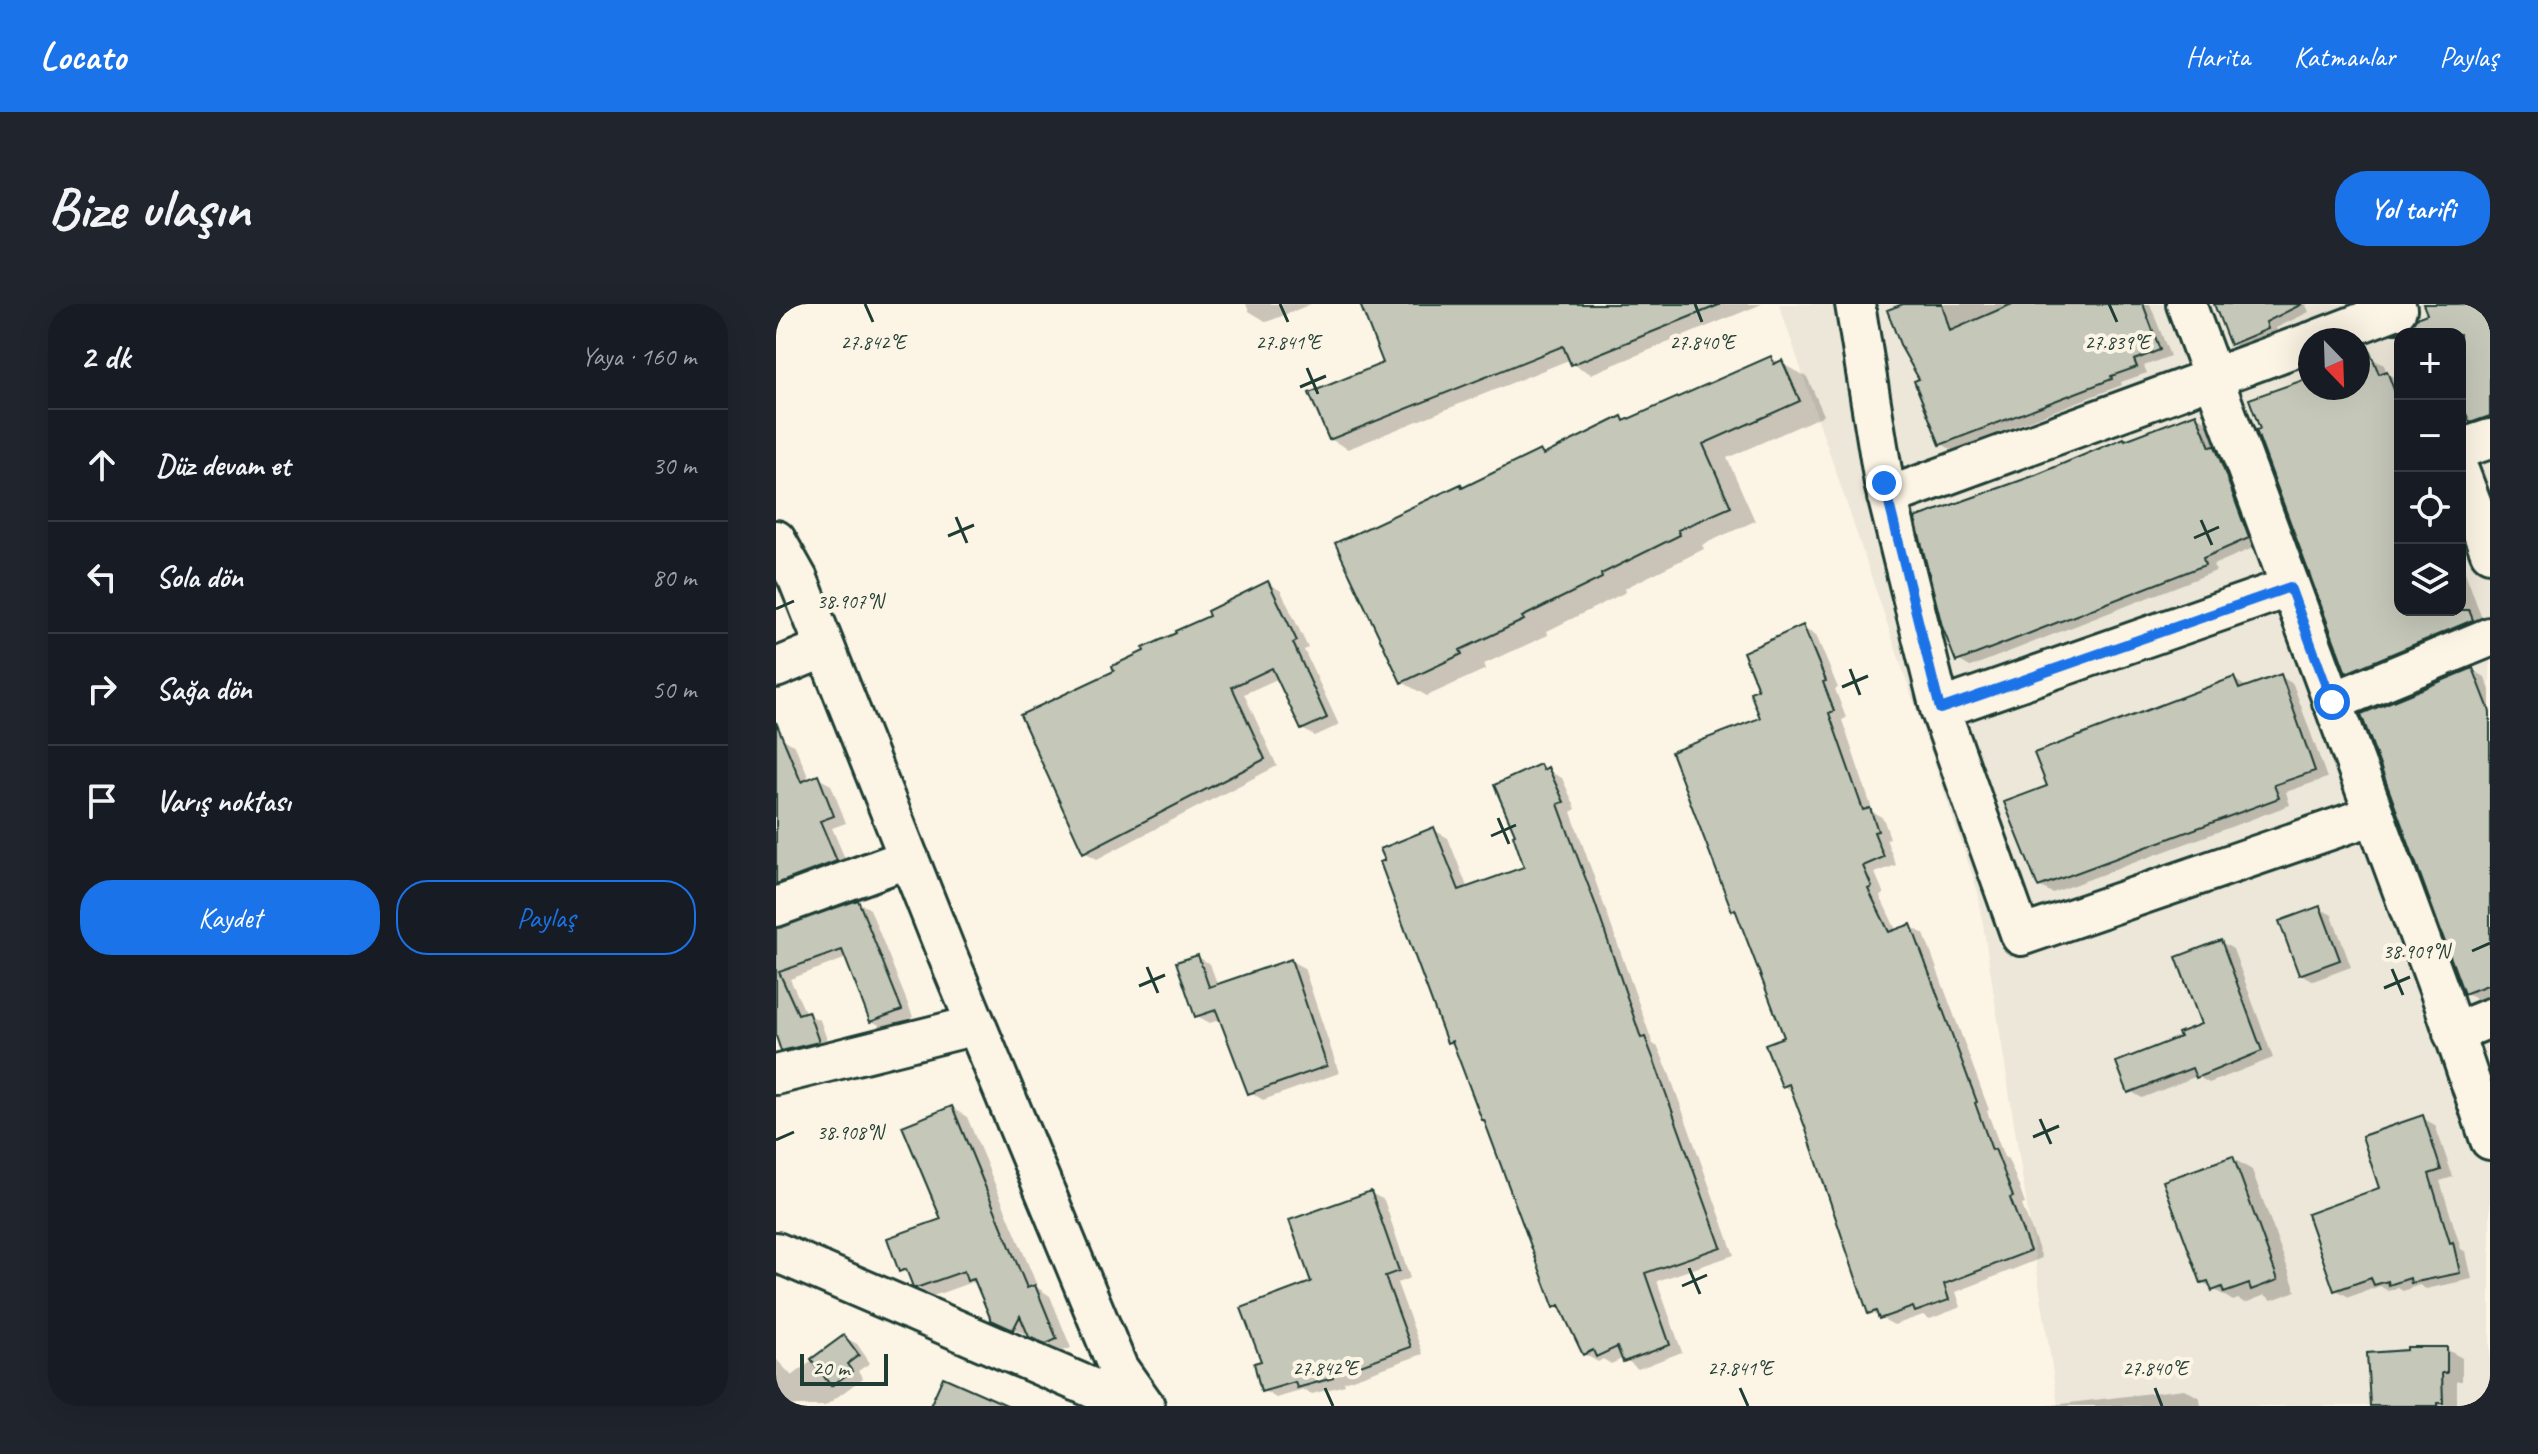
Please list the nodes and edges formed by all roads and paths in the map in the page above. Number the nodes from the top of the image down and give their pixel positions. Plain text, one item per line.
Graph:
1 (1855, 304) edge
2 (2186, 304) edge
3 (2400, 316) edge
4 (2358, 328) edge
5 (2298, 347) edge
6 (2214, 379) junction
7 (2490, 439) edge
8 (2466, 447) edge
9 (2466, 489) edge
10 (1887, 497) junction
11 (776, 540) edge
12 (2490, 552) edge
13 (2290, 587) junction
14 (2490, 637) edge
15 (825, 648) junction
16 (776, 668) edge
17 (2332, 702) junction
18 (1940, 709) junction
19 (2374, 815) junction
20 (909, 858) junction
21 (776, 907) edge
22 (2490, 1018) edge
23 (976, 1025) junction
24 (2453, 1033) junction
25 (776, 1075) edge
26 (2490, 1140) edge
27 (776, 1252) edge
28 (1134, 1406) edge
29 (1145, 1406) edge

1 - 10 street
2 - 6 street
3 - 4 street
5 - 6 street
6 - 10 street
6 - 13 street
7 - 8 street
9 - 12 street
10 - 18 street
11 - 15 street
13 - 17 street
13 - 18 street
14 - 17 street
15 - 16 street
15 - 20 street
17 - 19 street
18 - 19 street
19 - 24 street
20 - 21 street
20 - 23 street
22 - 24 street
23 - 25 street
23 - 29 street
24 - 26 street
27 - 28 street

